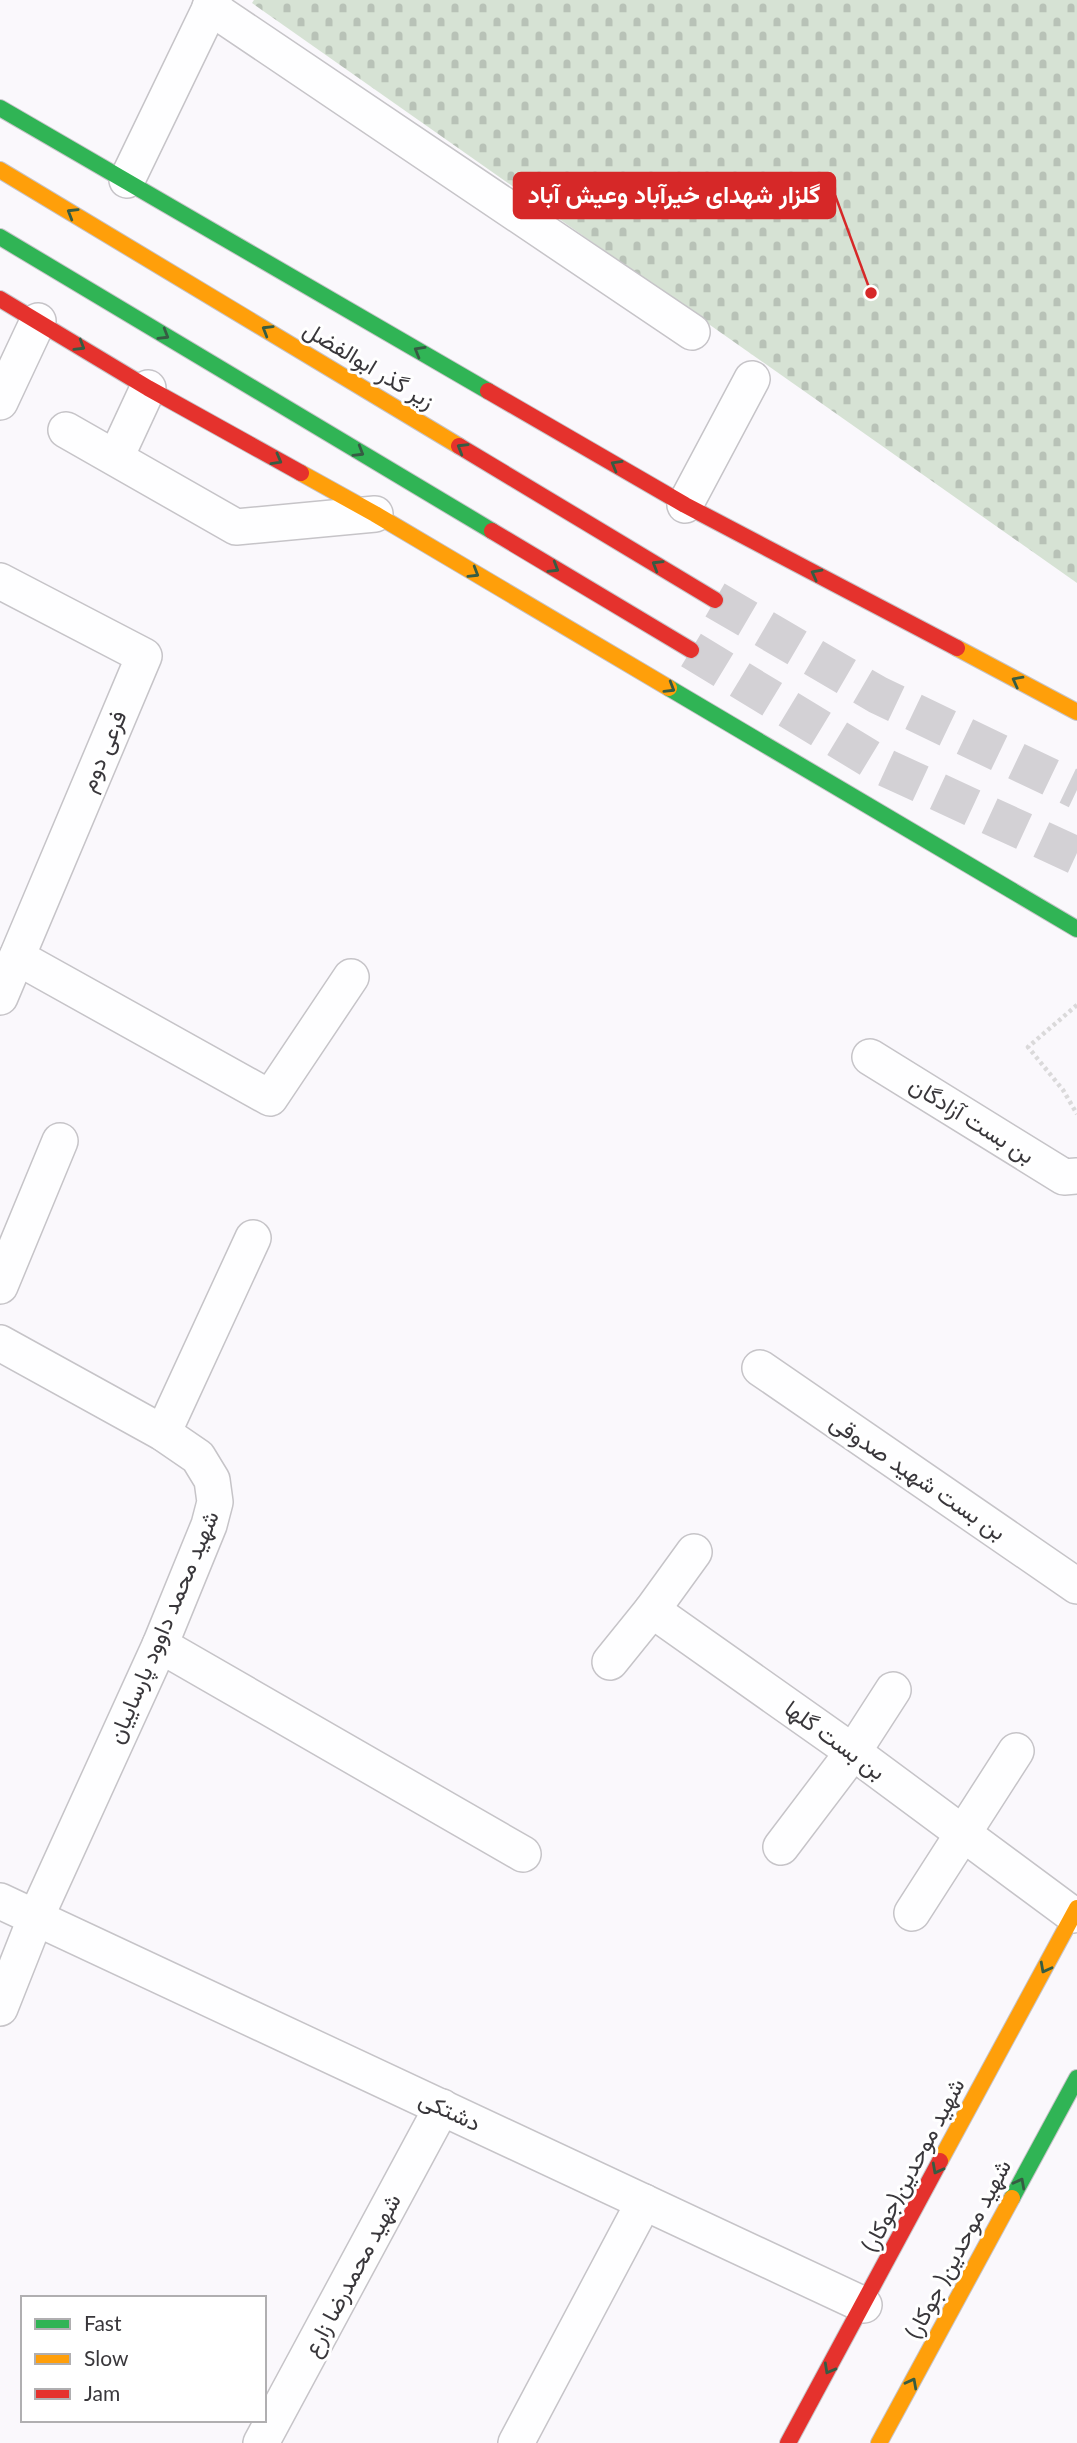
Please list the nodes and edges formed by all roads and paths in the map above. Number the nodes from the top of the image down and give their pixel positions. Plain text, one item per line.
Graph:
1 (212, 4) edge
2 (0, 108) edge
3 (0, 170) edge
4 (127, 180) junction
5 (0, 237) edge
6 (0, 299) edge
7 (37, 321) junction
8 (692, 332) dead end
9 (752, 379) dead end
10 (148, 388) junction
11 (0, 402) edge
12 (66, 430) dead end
13 (116, 457) junction
14 (685, 505) junction
15 (375, 514) junction
16 (0, 581) edge
17 (715, 600) tunnel mouth
18 (691, 650) tunnel mouth
19 (1077, 712) edge
20 (987, 874) junction
21 (1038, 888) dead end
22 (1077, 929) edge
23 (17, 957) junction
24 (351, 977) dead end
25 (0, 997) edge
26 (1077, 1005) edge
27 (870, 1057) dead end
28 (1077, 1114) edge
29 (60, 1141) dead end
30 (1077, 1176) edge
31 (253, 1238) dead end
32 (0, 1286) edge
33 (0, 1343) edge
34 (760, 1368) dead end
35 (163, 1433) junction
36 (694, 1552) dead end
37 (1077, 1586) edge
38 (652, 1610) junction
39 (160, 1645) junction
40 (610, 1662) dead end
41 (894, 1690) dead end
42 (1016, 1751) dead end
43 (853, 1752) junction
44 (962, 1832) junction
45 (781, 1847) dead end
46 (523, 1854) dead end
47 (0, 1902) edge
48 (1075, 1912) edge
49 (912, 1913) dead end
50 (36, 1917) junction
51 (0, 2008) edge
52 (1077, 2078) edge
53 (442, 2108) junction
54 (644, 2202) junction
55 (864, 2305) junction
56 (261, 2443) edge
57 (516, 2443) edge
58 (788, 2443) edge
59 (879, 2443) edge

1 - 4 street
1 - 8 street
2 - 4 main road
17 -> 3 main road, زیر گذر ابوالفضل
14 -> 4 main road
5 -> 18 main road
6 - 7 main road
7 -> 10 main road
7 - 11 street
9 - 14 street
10 - 13 street
10 -> 15 main road
12 - 13 street
13 - 15 street
19 -> 14 main road
15 -> 20 main road
16 - 23 street, فرعی دوم
20 - 21 main road
20 - 22 main road
23 - 24 street
23 - 25 street, فرعی دوم
26 - 28 path
27 - 30 street, بن بست آزادگان
29 - 32 street
31 - 35 street
33 - 35 street, شهید محمد داوود پارساییان
34 - 37 street, بن بست شهید صدوقی
35 - 39 street, شهید محمد داوود پارساییان
36 - 38 street
38 - 40 street
38 - 43 street, بن بست گلها
39 - 46 street
39 - 50 street, شهید محمد داوود پارساییان
41 - 43 street
42 - 44 street
43 - 44 street, بن بست گلها
43 - 45 street
44 - 48 street, بن بست گلها
44 - 49 street
47 - 50 street, دشتکی
48 -> 55 main road, شهید موحدین(جوکار)
50 - 51 street, شهید محمد داوود پارساییان
50 - 53 street, دشتکی
59 -> 52 main road, شهید موحدین( جوکار)
53 - 54 street, دشتکی
53 - 56 street, شهید محمدرضا زارع
54 - 55 street, دشتکی
54 - 57 street
55 -> 58 main road, شهید موحدین(جوکار)

